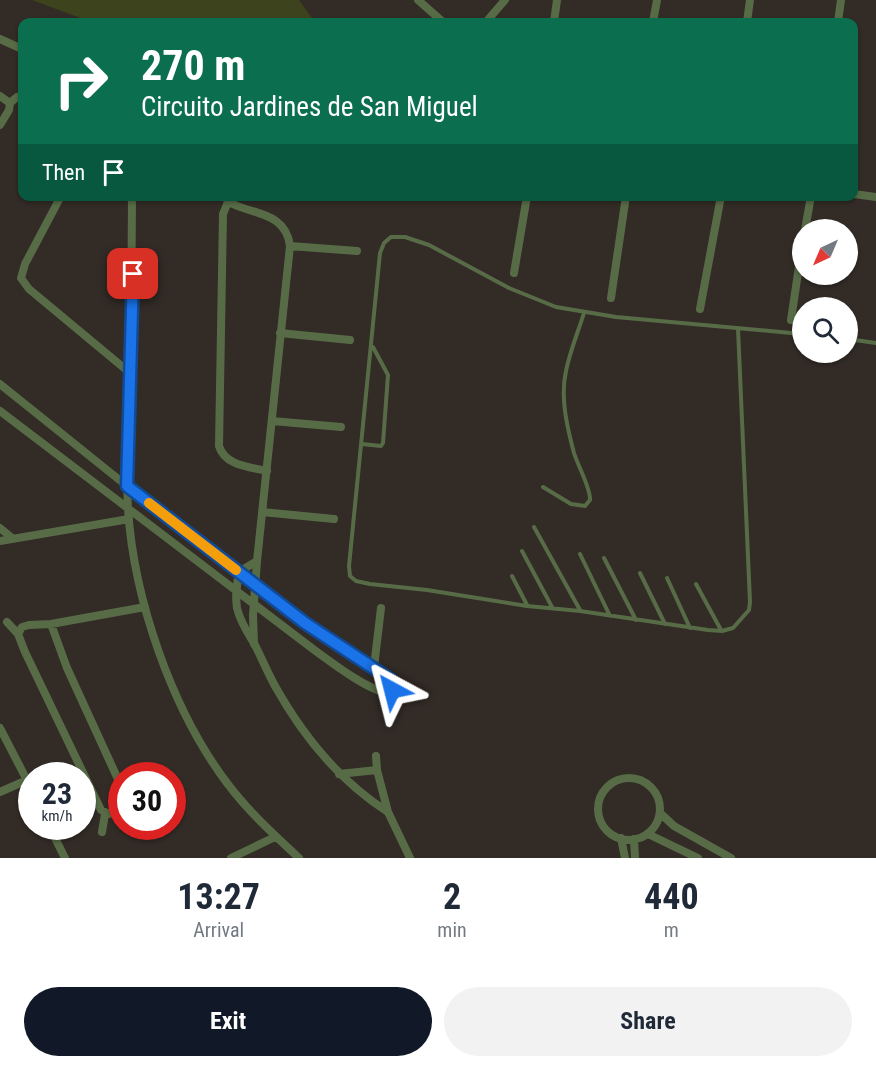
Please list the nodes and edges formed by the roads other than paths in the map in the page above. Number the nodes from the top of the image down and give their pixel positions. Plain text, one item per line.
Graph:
1 (418, 0) edge
2 (505, 0) edge
3 (557, 0) edge
4 (657, 0) edge
5 (750, 0) edge
6 (841, 0) edge
7 (438, 18) edge
8 (489, 18) edge
9 (555, 18) edge
10 (654, 18) edge
11 (748, 18) edge
12 (839, 18) edge
13 (0, 39) edge
14 (18, 47) edge
15 (0, 96) edge
16 (17, 97) dead end
17 (10, 103) junction
18 (0, 125) edge
19 (858, 195) edge
20 (876, 197) edge
21 (58, 201) edge
22 (132, 201) edge
23 (226, 201) edge
24 (231, 201) edge
25 (526, 201) edge
26 (625, 201) edge
27 (720, 201) edge
28 (810, 201) edge
29 (807, 219) edge
30 (290, 246) junction
31 (357, 251) dead end
32 (514, 273) dead end
33 (796, 285) edge
34 (611, 298) dead end
35 (700, 309) dead end
36 (584, 313) junction
37 (791, 320) dead end
38 (738, 329) junction
39 (280, 333) junction
40 (792, 333) edge
41 (350, 340) dead end
42 (858, 340) edge
43 (876, 343) edge
44 (372, 346) junction
45 (130, 373) junction
46 (0, 384) edge
47 (0, 411) edge
48 (272, 421) junction
49 (341, 427) dead end
50 (362, 444) junction
51 (267, 471) junction
52 (127, 486) junction
53 (543, 487) dead end
54 (128, 510) junction
55 (262, 512) junction
56 (129, 519) junction
57 (334, 519) dead end
58 (534, 527) dead end
59 (0, 528) edge
60 (12, 538) junction
61 (0, 541) edge
62 (522, 551) dead end
63 (580, 554) dead end
64 (604, 558) dead end
65 (257, 561) junction
66 (239, 572) junction
67 (640, 573) dead end
68 (512, 576) dead end
69 (667, 578) dead end
70 (256, 584) junction
71 (696, 584) dead end
72 (236, 591) junction
73 (254, 603) junction
74 (284, 606) junction
75 (527, 606) junction
76 (145, 607) junction
77 (381, 608) dead end
78 (552, 608) junction
79 (580, 611) junction
80 (610, 616) junction
81 (273, 619) junction
82 (636, 621) junction
83 (7, 622) dead end
84 (51, 624) junction
85 (665, 625) junction
86 (690, 628) junction
87 (722, 631) junction
88 (18, 634) junction
89 (254, 644) junction
90 (374, 667) junction
91 (0, 728) edge
92 (376, 756) dead end
93 (110, 762) edge
94 (18, 763) edge
95 (377, 770) junction
96 (339, 774) junction
97 (18, 784) edge
98 (0, 792) edge
99 (388, 812) junction
100 (660, 813) junction
101 (105, 814) joint
102 (102, 831) dead end
103 (648, 834) junction
104 (275, 837) junction
105 (621, 838) junction
106 (634, 839) junction
107 (55, 840) edge
108 (62, 857) edge
109 (231, 858) edge
110 (299, 858) edge
111 (410, 858) edge
112 (625, 858) edge
113 (635, 858) edge
114 (698, 858) edge
115 (731, 858) edge

1 - 7 street
2 - 8 street
3 - 9 street
4 - 10 street
5 - 11 street
6 - 12 street
13 - 14 street
15 - 17 street
16 - 17 street
17 - 18 street
19 - 20 street
21 - 45 street
22 - 45 street
23 - 51 street
24 - 30 street
25 - 32 street
26 - 34 street
27 - 35 street
28 - 29 street
30 - 31 street
30 - 39 street
33 - 37 street
36 - 38 lane
36 - 44 lane
36 - 53 lane
38 - 40 lane
38 - 87 lane
39 - 41 street
39 - 48 street
42 - 43 lane
44 - 50 lane
44 - 50 lane
45 - 52 street
46 - 52 street
47 - 54 street
48 - 49 street
48 - 51 street
50 - 75 lane
51 - 55 street
52 - 54 street
52 - 66 street
54 - 56 street
54 - 72 street
55 - 57 street
55 - 65 street
56 - 60 street
56 - 76 street
58 - 79 lane
59 - 60 street
60 - 61 street
62 - 78 lane
63 - 80 lane
64 - 82 lane
65 - 66 street
65 - 70 street
66 - 70 street
66 - 72 street
67 - 85 lane
68 - 75 lane
69 - 86 lane
70 - 73 street
70 - 74 street
71 - 87 lane
72 - 73 street
72 - 89 street
73 - 81 street
73 - 89 street
74 - 81 street
74 - 90 street
75 - 78 lane
76 - 84 street
76 - 104 street
77 - 90 street
78 - 79 lane
79 - 80 lane
80 - 82 lane
81 - 90 street
82 - 85 lane
83 - 88 street
84 - 88 street
84 - 93 street
85 - 86 lane
86 - 87 lane
88 - 101 street
89 - 96 street
91 - 94 street
92 - 95 street
95 - 96 street
95 - 99 street
96 - 99 street
97 - 98 street
99 - 111 street
100 - 103 street
100 - 105 street
100 - 115 street
101 - 102 street
103 - 106 street
103 - 114 street
104 - 109 street
104 - 110 street
105 - 106 street
105 - 112 street
106 - 113 street
107 - 108 street

